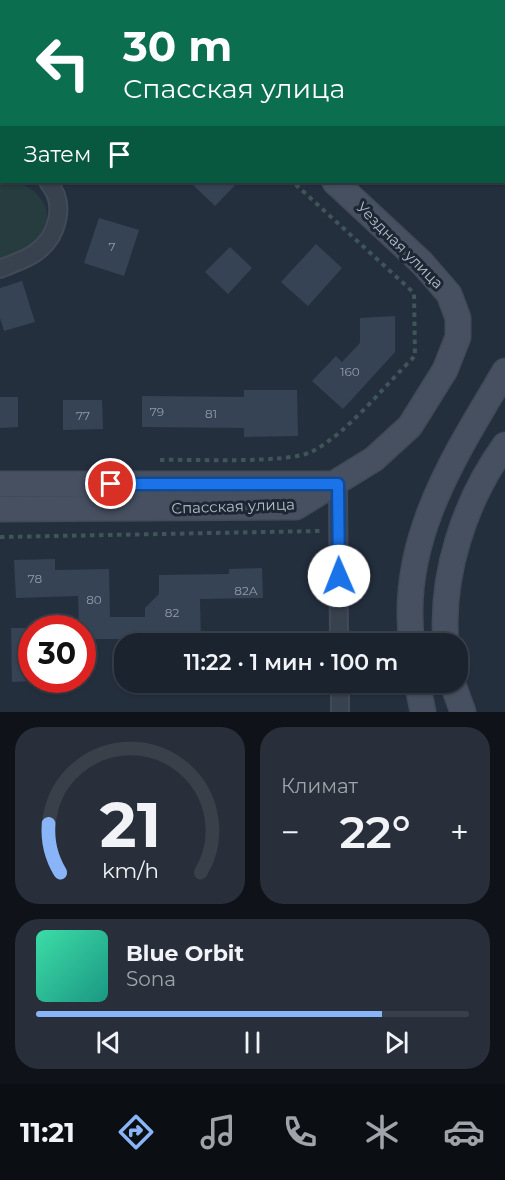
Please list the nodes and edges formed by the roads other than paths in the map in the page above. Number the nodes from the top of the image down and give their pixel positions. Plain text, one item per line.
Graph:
1 (49, 183) edge
2 (336, 183) edge
3 (0, 269) edge
4 (505, 371) edge
5 (505, 445) edge
6 (0, 484) edge
7 (338, 484) junction
8 (0, 509) edge
9 (339, 633) edge
10 (412, 633) edge
11 (446, 633) edge
12 (340, 693) edge
13 (419, 693) edge
14 (456, 693) edge
15 (340, 712) edge
16 (423, 712) edge
17 (463, 712) edge

1 - 3 street
2 - 7 street, Уездная улица
4 - 10 street
5 - 11 street
6 - 7 street, Спасская улица
7 - 8 street, Спасская улица
7 - 9 street
12 - 15 street
13 - 16 street
14 - 17 street

